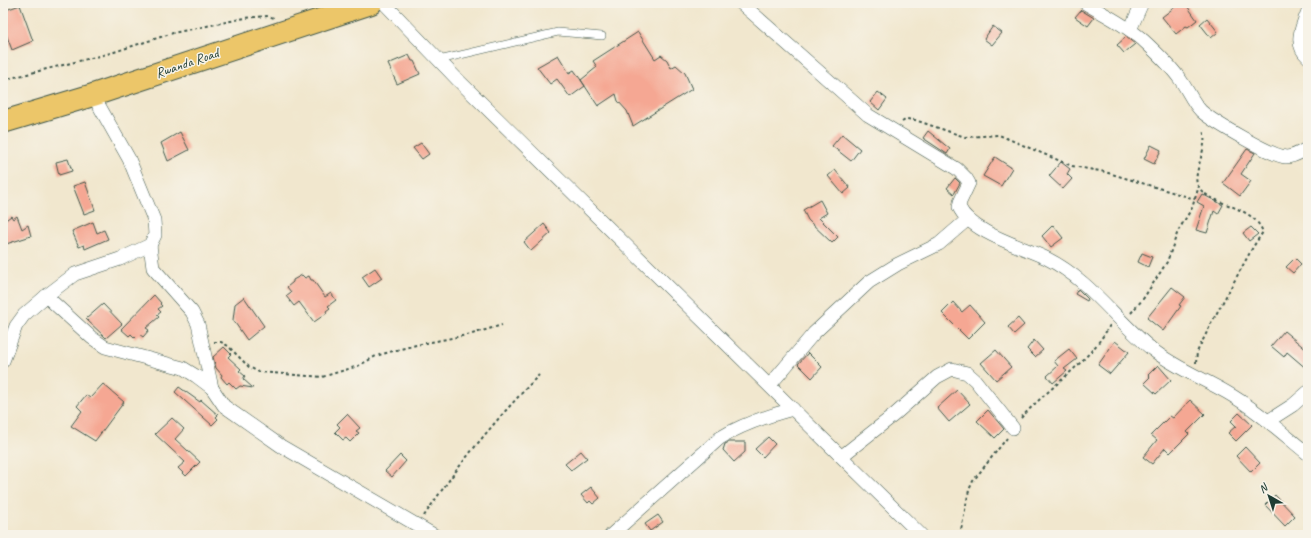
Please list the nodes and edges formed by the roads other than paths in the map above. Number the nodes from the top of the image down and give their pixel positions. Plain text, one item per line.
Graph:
1 (384, 3) edge
2 (741, 3) edge
3 (1084, 3) edge
4 (1142, 3) edge
5 (358, 5) edge
6 (1308, 11) edge
7 (1130, 30) junction
8 (602, 36) dead end
9 (1308, 57) edge
10 (439, 60) junction
11 (93, 95) junction
12 (3, 122) edge
13 (1308, 148) edge
14 (968, 219) junction
15 (150, 245) junction
16 (46, 296) junction
17 (3, 359) edge
18 (770, 385) junction
19 (212, 388) junction
20 (1308, 392) edge
21 (793, 409) junction
22 (1268, 421) junction
23 (1013, 428) road end
24 (1308, 454) edge
25 (842, 456) junction
26 (434, 535) edge
27 (611, 535) edge
28 (921, 535) edge

1 - 10 street
2 - 14 street
3 - 7 street
4 - 7 street
5 - 11 highway, Rwanda Road
6 - 9 street
7 - 13 street
8 - 10 lane
10 - 18 street
11 - 12 highway, Rwanda Road
11 - 15 street
14 - 18 street
14 - 22 street
15 - 16 street
15 - 19 street
16 - 17 street
16 - 19 street
18 - 21 street
19 - 26 street
20 - 22 street
21 - 25 street
21 - 27 street
22 - 24 street
23 - 25 street
25 - 28 street

